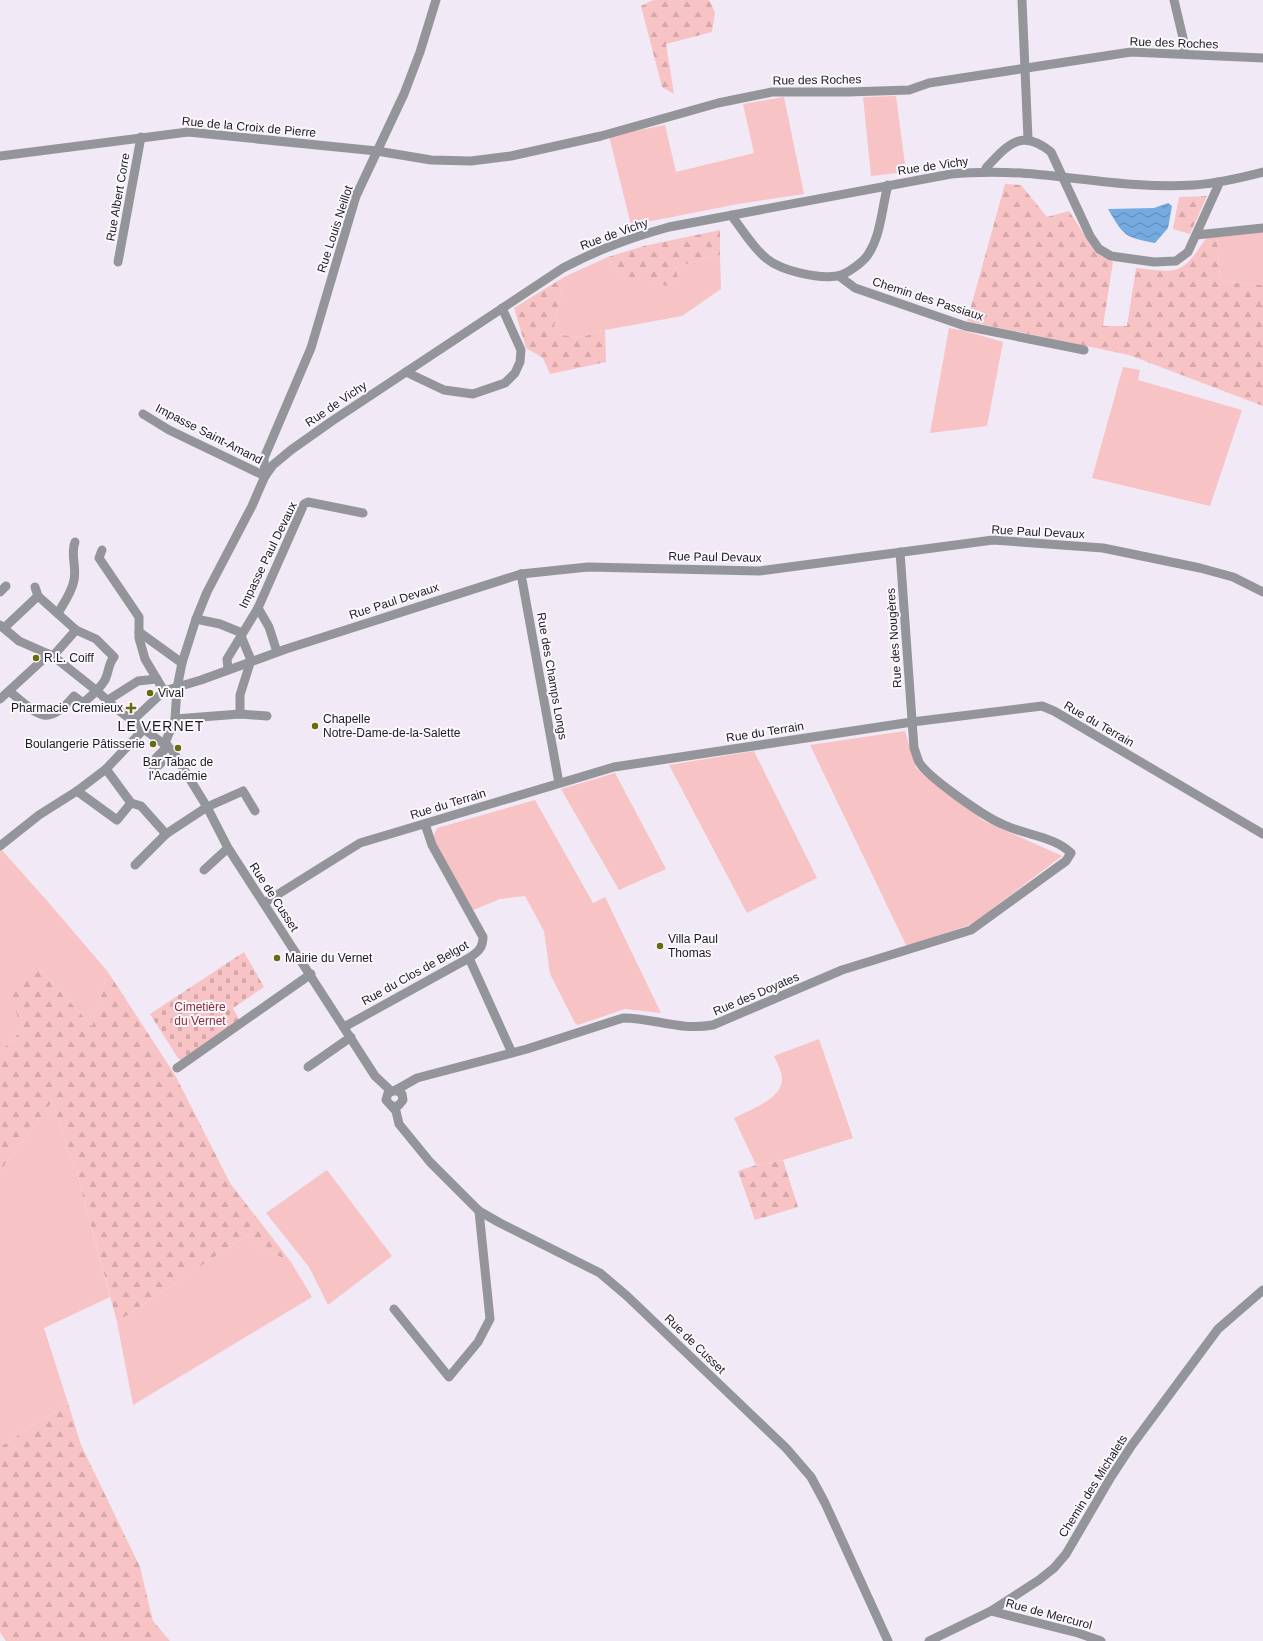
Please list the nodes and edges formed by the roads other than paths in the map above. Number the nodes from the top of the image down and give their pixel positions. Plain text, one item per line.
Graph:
1 (436, 0) edge
2 (1022, 0) edge
3 (1174, 0) edge
4 (1184, 54) junction
5 (1263, 58) edge
6 (1026, 69) junction
7 (141, 137) junction
8 (1028, 139) junction
9 (377, 151) junction
10 (0, 156) edge
11 (986, 172) junction
12 (1263, 172) edge
13 (1064, 178) junction
14 (1218, 182) junction
15 (888, 185) junction
16 (732, 214) junction
17 (1263, 228) edge
18 (1196, 235) junction
19 (118, 262) dead end
20 (839, 276) junction
21 (502, 308) junction
22 (1084, 350) dead end
23 (406, 372) junction
24 (143, 414) dead end
25 (270, 444) junction
26 (283, 457) junction
27 (265, 476) junction
28 (363, 512) dead end
29 (75, 542) dead end
30 (102, 550) dead end
31 (900, 552) junction
32 (521, 574) junction
33 (35, 587) dead end
34 (1263, 592) edge
35 (38, 596) junction
36 (258, 608) junction
37 (58, 613) junction
38 (196, 619) junction
39 (2, 626) edge
40 (76, 630) junction
41 (139, 632) junction
42 (241, 634) junction
43 (277, 652) junction
44 (51, 655) junction
45 (251, 660) junction
46 (182, 663) junction
47 (228, 669) junction
48 (157, 679) junction
49 (177, 688) junction
50 (9, 690) junction
51 (97, 691) junction
52 (164, 691) junction
53 (0, 699) edge
54 (108, 700) junction
55 (240, 714) junction
56 (267, 716) dead end
57 (175, 719) junction
58 (132, 721) junction
59 (912, 722) junction
60 (144, 729) junction
61 (166, 745) junction
62 (106, 769) junction
63 (153, 770) dead end
64 (559, 783) junction
65 (77, 791) junction
66 (131, 803) junction
67 (207, 807) junction
68 (254, 811) dead end
69 (425, 824) junction
70 (166, 834) junction
71 (1263, 834) edge
72 (0, 846) edge
73 (228, 848) junction
74 (1071, 853) joint
75 (135, 865) dead end
76 (204, 870) dead end
77 (264, 903) junction
78 (469, 958) junction
79 (311, 974) junction
80 (344, 1026) junction
81 (351, 1037) junction
82 (512, 1053) junction
83 (308, 1067) dead end
84 (177, 1068) dead end
85 (425, 1076) junction
86 (391, 1093) junction
87 (399, 1103) junction
88 (479, 1211) junction
89 (1263, 1290) edge
90 (394, 1309) dead end
91 (991, 1611) junction
92 (888, 1641) edge
93 (929, 1641) edge
94 (1101, 1641) edge

1 - 9 street, Rue Louis Neillot
2 - 6 street
3 - 4 street
4 - 5 street, Rue des Roches
4 - 6 street, Rue des Roches
6 - 8 street
6 - 9 street, Rue des Roches
7 - 9 street, Rue de la Croix de Pierre
7 - 10 street, Rue de la Croix de Pierre
7 - 19 street, Rue Albert Corre
8 - 11 street
8 - 13 street
9 - 25 street, Rue Louis Neillot
11 - 13 street, Rue de Vichy
11 - 15 street, Rue de Vichy
12 - 14 street, Rue de Vichy
13 - 14 street, Rue de Vichy
13 - 18 street
14 - 18 street
15 - 16 street, Rue de Vichy
15 - 20 street
16 - 20 street
16 - 21 street, Rue de Vichy
17 - 18 street
20 - 22 street, Chemin des Passiaux
21 - 23 street, Rue de Vichy
21 - 23 street
23 - 26 street, Rue de Vichy
24 - 27 street, Impasse Saint-Amand
25 - 26 street
25 - 27 street, Rue Louis Neillot
26 - 27 street, Rue de Vichy
27 - 38 street, Rue de Vichy
28 - 36 street, Impasse Paul Devaux
29 - 37 street
30 - 41 street
31 - 32 street, Rue Paul Devaux
31 - 34 street, Rue Paul Devaux
31 - 59 street, Rue des Nougères
32 - 43 street, Rue Paul Devaux
32 - 64 street, Rue des Champs Longs
33 - 35 street
35 - 37 street
35 - 39 street
36 - 42 street, Impasse Paul Devaux
36 - 43 street
37 - 40 street
38 - 42 street
38 - 46 street, Rue de Vichy
39 - 44 street
40 - 44 street
40 - 51 street
41 - 46 street
41 - 48 street
42 - 45 street
42 - 47 street, Impasse Paul Devaux
43 - 45 street, Rue Paul Devaux
44 - 50 street
44 - 51 street
45 - 47 street, Rue Paul Devaux
45 - 55 street
46 - 49 street, Rue de Vichy
47 - 49 street, Rue Paul Devaux
48 - 52 street
48 - 54 street
49 - 52 street, Rue Paul Devaux
49 - 57 street, Rue de Vichy
50 - 51 street
50 - 53 street
51 - 54 street
52 - 58 street
54 - 58 street
55 - 56 street
55 - 57 street
57 - 61 street, Rue de Vichy
58 - 60 street
59 - 64 street, Rue du Terrain
59 - 71 street, Rue du Terrain
59 - 74 street, Rue des Nougères
60 - 61 street
60 - 62 street
61 - 63 street, Rue de Vichy
61 - 67 street, Rue de Cusset
62 - 65 street
62 - 66 street
64 - 69 street, Rue du Terrain
65 - 66 street
65 - 72 street
66 - 70 street
67 - 68 street
67 - 70 street
67 - 73 street, Rue de Cusset
69 - 77 street, Rue du Terrain
69 - 78 street, Rue du Clos de Belgot
70 - 75 street
73 - 76 street
73 - 77 street, Rue de Cusset
74 - 82 street, Rue des Doyates
77 - 79 street, Rue de Cusset
78 - 80 street, Rue du Clos de Belgot
78 - 82 street
79 - 80 street, Rue de Cusset
79 - 84 street
80 - 81 street, Rue de Cusset
81 - 83 street
81 - 86 street, Rue de Cusset
82 - 85 street, Rue des Doyates
85 - 86 street, Rue des Doyates
85 - 87 street, Rue des Doyates
86 - 87 street
86 - 87 street
87 - 88 street, Rue de Cusset
88 - 90 street
88 - 92 street, Rue de Cusset
89 - 91 street, Chemin des Michalets
91 - 93 street, Chemin des Michalets
91 - 94 street, Rue de Mercurol

